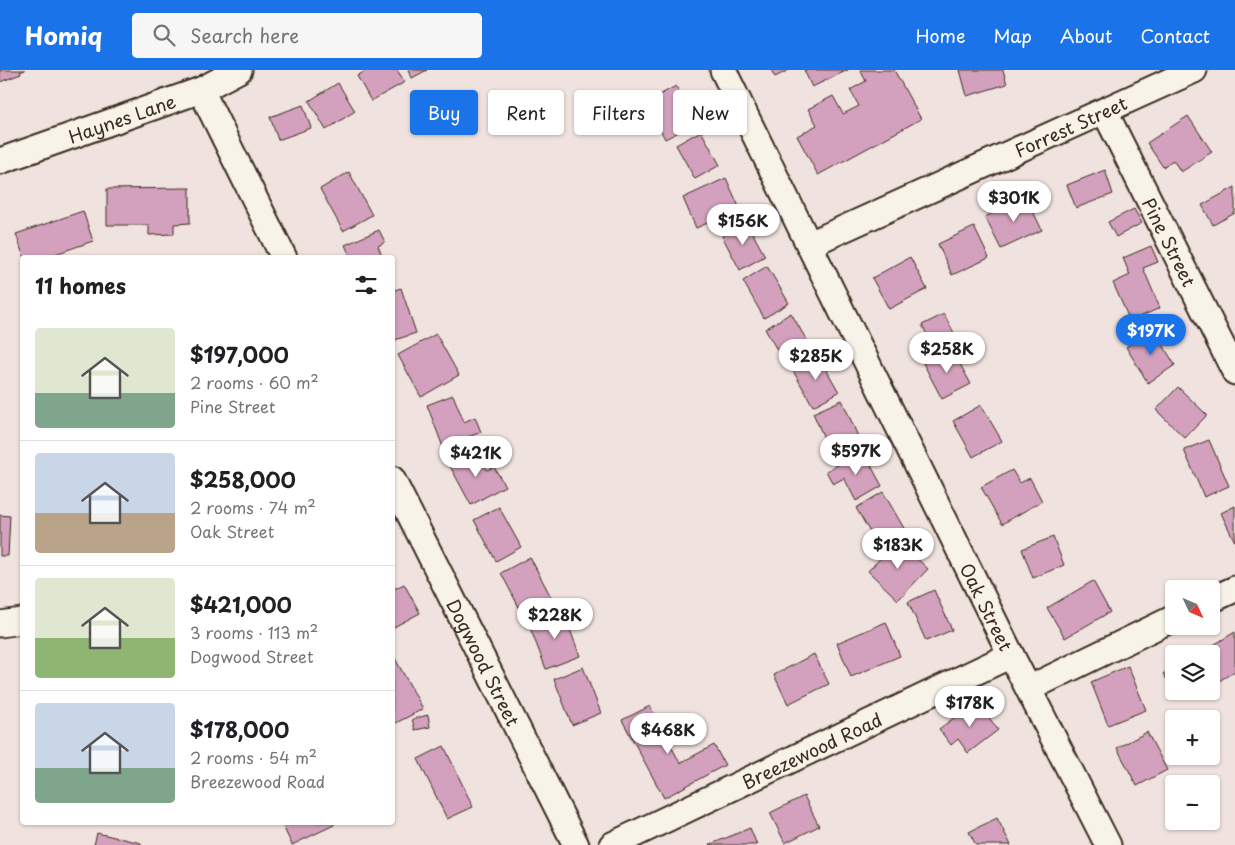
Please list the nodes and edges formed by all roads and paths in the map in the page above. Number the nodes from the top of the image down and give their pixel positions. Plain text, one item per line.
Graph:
1 (239, 70) edge
2 (723, 70) edge
3 (1194, 70) edge
4 (201, 90) junction
5 (1105, 112) junction
6 (0, 161) edge
7 (810, 244) junction
8 (283, 255) edge
9 (1235, 372) edge
10 (395, 485) edge
11 (1235, 589) edge
12 (1220, 596) edge
13 (20, 621) edge
14 (1165, 622) edge
15 (0, 624) edge
16 (1011, 654) junction
17 (1030, 688) junction
18 (576, 845) edge
19 (612, 845) edge
20 (1108, 845) edge

1 - 4 street, Haynes Lane
2 - 7 street, Oak Street
3 - 5 street, Forrest Street
4 - 6 street, Haynes Lane
4 - 8 street
5 - 7 street, Forrest Street
5 - 9 street, Pine Street
7 - 16 street, Oak Street
10 - 18 street, Dogwood Street
11 - 12 street
13 - 15 street
14 - 17 street
16 - 17 street, Oak Street
16 - 19 street, Breezewood Road
17 - 20 street, Oak Street

